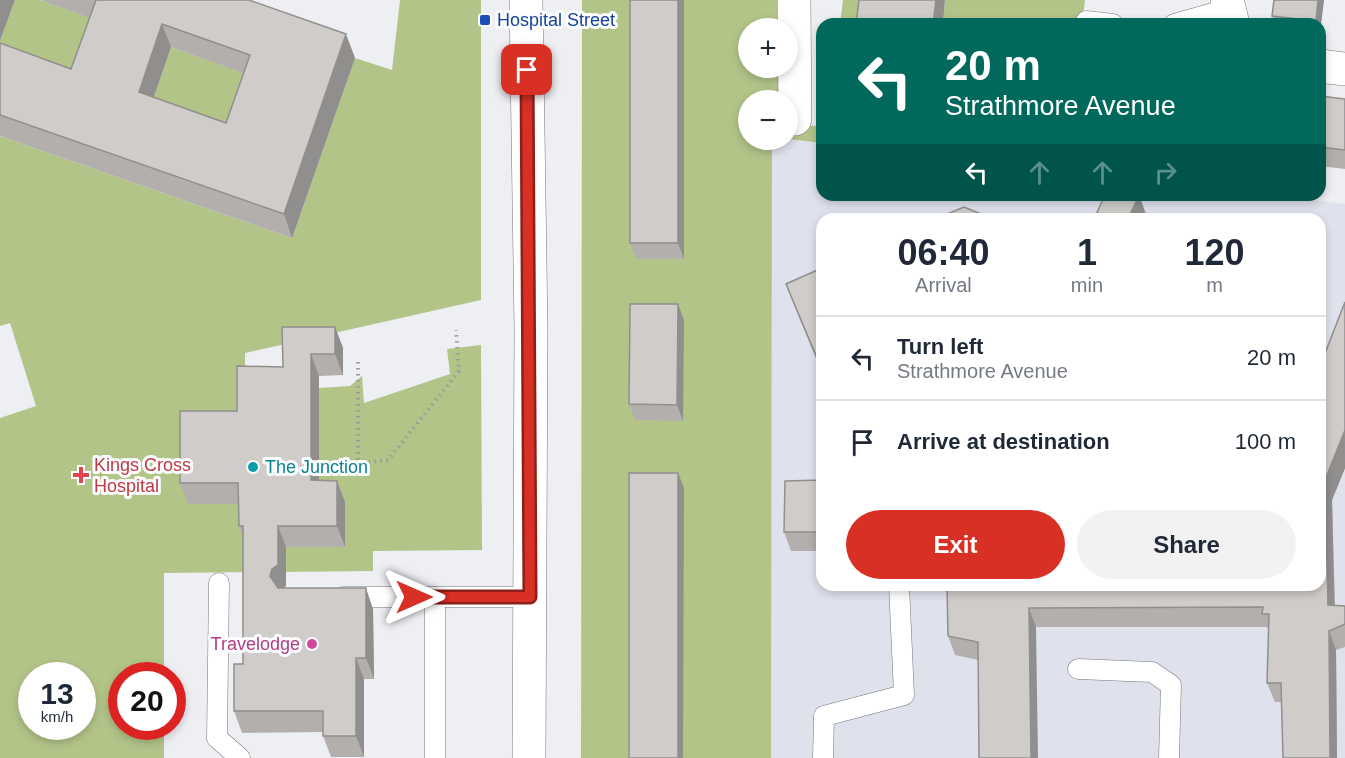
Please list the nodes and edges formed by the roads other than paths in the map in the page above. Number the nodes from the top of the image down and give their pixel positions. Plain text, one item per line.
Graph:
1 (526, 0) edge
2 (794, 0) edge
3 (1229, 11) edge
4 (1199, 18) edge
5 (1326, 67) edge
6 (1345, 69) edge
7 (795, 90) edge
8 (219, 582) dead end
9 (899, 591) edge
10 (323, 597) edge
11 (435, 597) junction
12 (530, 597) junction
13 (1078, 669) dead end
14 (240, 758) edge
15 (435, 758) edge
16 (529, 758) edge
17 (823, 758) edge
18 (1169, 758) edge

1 - 12 street
2 - 7 street
3 - 4 lane
5 - 6 street
8 - 14 lane
9 - 17 lane
10 - 11 lane
11 - 12 lane
11 - 15 lane
12 - 16 street
13 - 18 lane

